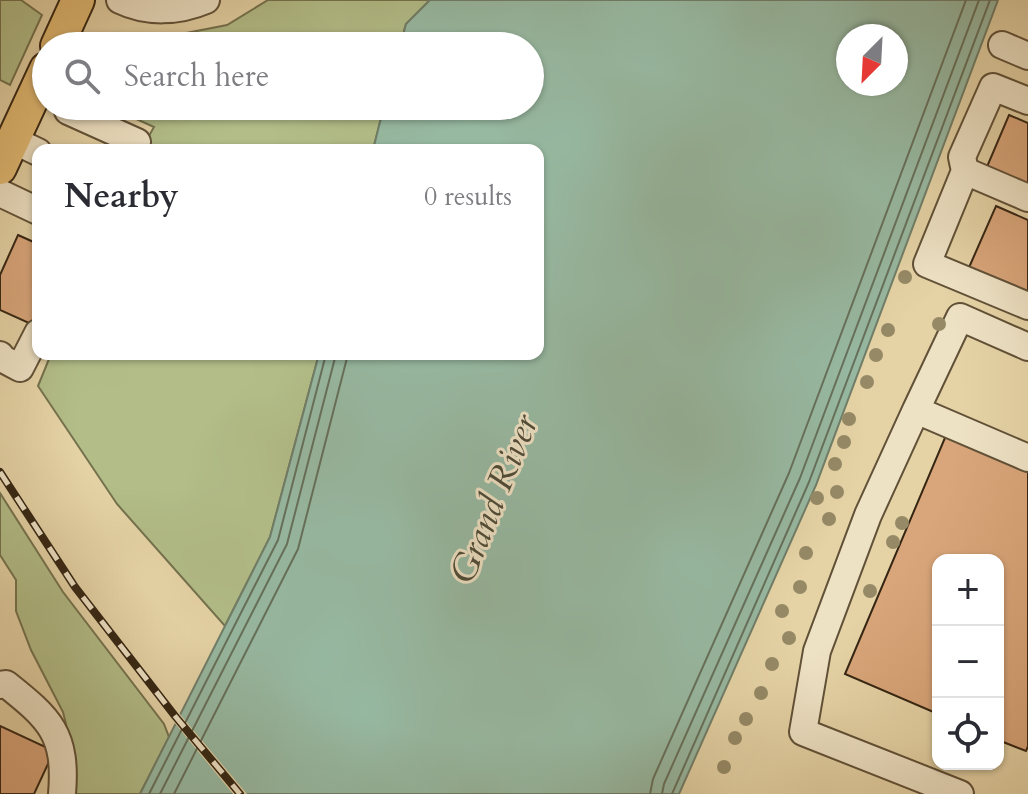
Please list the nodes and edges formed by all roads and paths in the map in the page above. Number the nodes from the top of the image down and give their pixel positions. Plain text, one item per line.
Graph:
1 (78, 0) edge
2 (120, 0) edge
3 (206, 0) edge
4 (153, 4) edge
5 (63, 32) edge
6 (1002, 45) dead end
7 (1028, 56) edge
8 (1028, 101) edge
9 (32, 110) edge
10 (88, 120) edge
11 (136, 144) edge
12 (17, 153) edge
13 (965, 171) junction
14 (0, 193) edge
15 (1028, 198) edge
16 (32, 208) edge
17 (1028, 306) edge
18 (32, 345) edge
19 (1028, 347) edge
20 (0, 355) edge
21 (916, 410) junction
22 (1028, 458) edge
23 (0, 685) edge
24 (62, 794) edge
25 (960, 794) edge

1 - 5 main road
2 - 4 lane
3 - 4 lane
6 - 7 lane
8 - 13 lane
9 - 12 main road
10 - 11 lane
13 - 15 lane
13 - 17 lane
14 - 16 lane
18 - 20 lane
19 - 21 lane
21 - 22 lane
21 - 25 lane
23 - 24 lane

